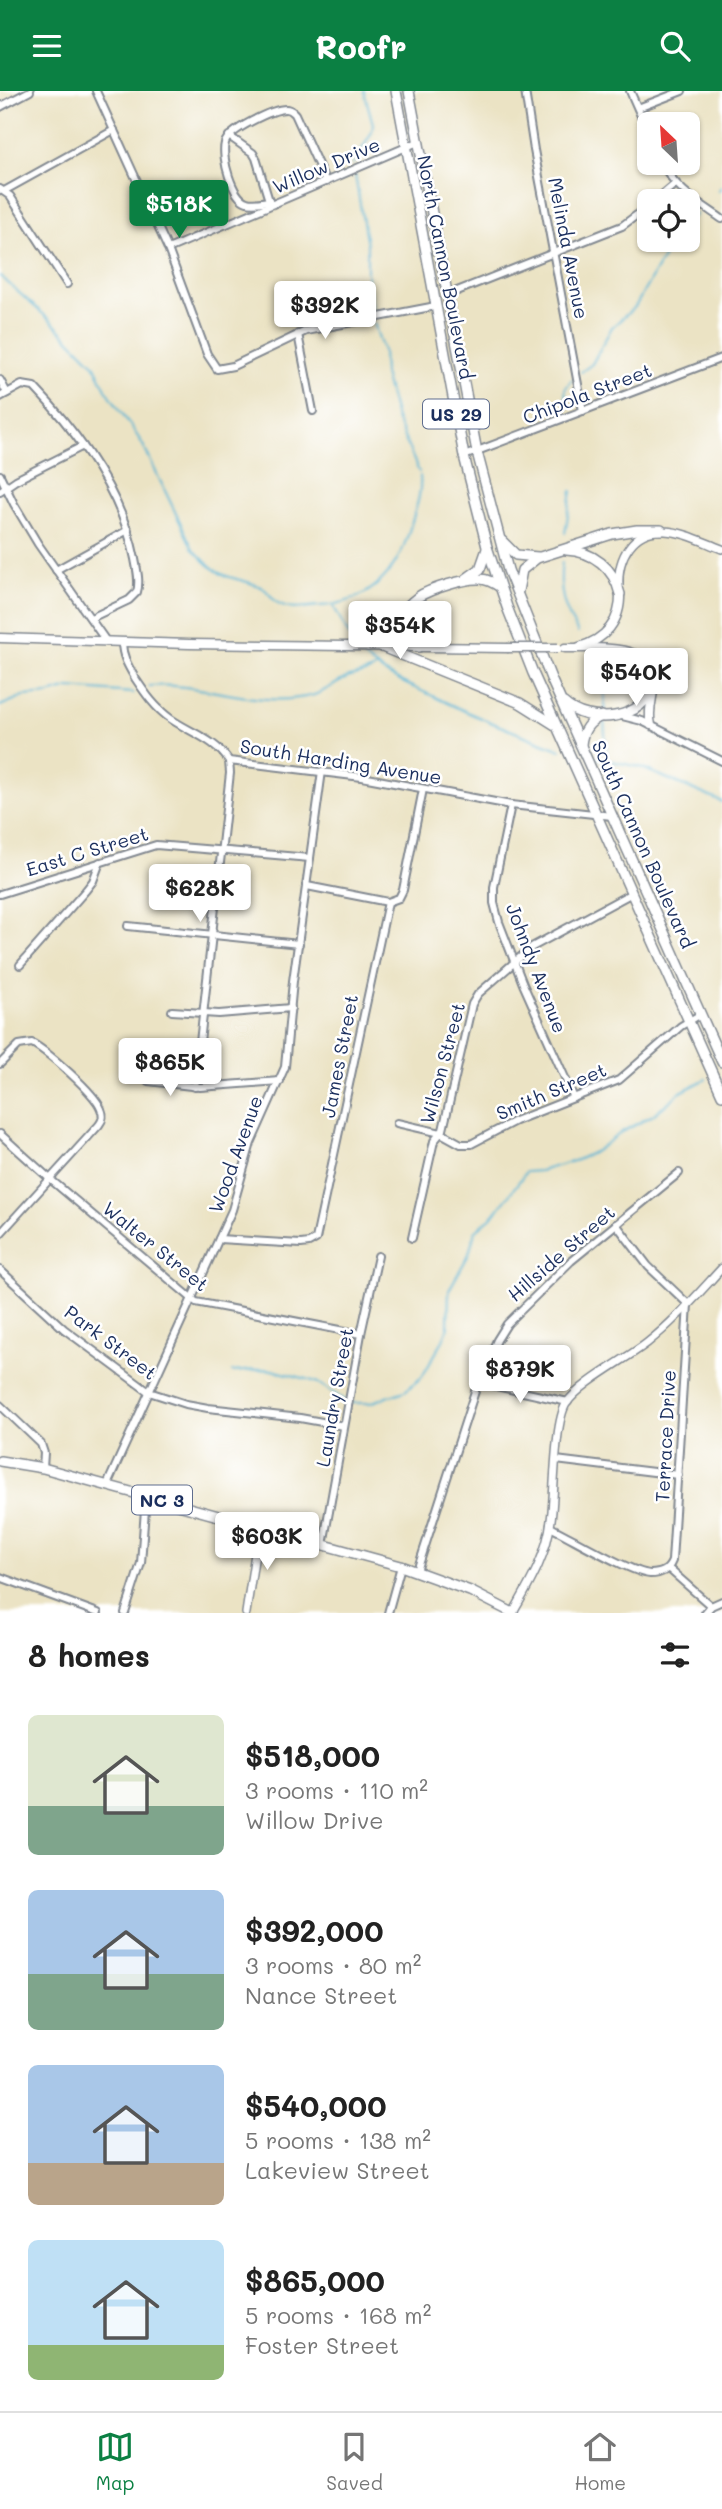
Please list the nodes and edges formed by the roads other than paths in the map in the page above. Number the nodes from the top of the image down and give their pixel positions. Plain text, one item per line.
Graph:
1 (30, 91) edge
2 (96, 91) edge
3 (396, 91) edge
4 (409, 91) edge
5 (525, 91) edge
6 (630, 91) edge
7 (681, 91) edge
8 (0, 107) edge
9 (638, 109) junction
10 (639, 112) edge
11 (114, 130) junction
12 (229, 136) junction
13 (418, 142) junction
14 (406, 148) junction
15 (669, 175) edge
16 (326, 182) junction
17 (675, 184) junction
18 (669, 189) edge
19 (2, 190) edge
20 (270, 203) junction
21 (637, 215) edge
22 (722, 219) edge
23 (168, 249) junction
24 (554, 254) junction
25 (66, 284) dead end
26 (447, 295) junction
27 (436, 306) junction
28 (298, 334) junction
29 (722, 358) edge
30 (0, 380) edge
31 (7, 393) junction
32 (0, 397) edge
33 (313, 411) dead end
34 (583, 411) junction
35 (83, 446) junction
36 (477, 451) junction
37 (464, 456) junction
38 (0, 475) edge
39 (3, 489) edge
40 (496, 528) junction
41 (128, 530) junction
42 (661, 530) junction
43 (487, 547) junction
44 (722, 549) edge
45 (558, 551) junction
46 (543, 556) junction
47 (56, 569) junction
48 (461, 582) junction
49 (500, 587) junction
50 (620, 594) junction
51 (519, 600) junction
52 (410, 605) junction
53 (91, 618) junction
54 (0, 638) edge
55 (106, 642) junction
56 (122, 642) junction
57 (368, 646) junction
58 (382, 647) junction
59 (419, 647) junction
60 (562, 648) junction
61 (653, 684) junction
62 (557, 693) junction
63 (608, 716) junction
64 (651, 725) junction
65 (557, 726) junction
66 (581, 747) junction
67 (229, 761) junction
68 (722, 761) edge
69 (322, 771) junction
70 (423, 789) junction
71 (511, 805) junction
72 (597, 815) junction
73 (612, 816) junction
74 (222, 849) junction
75 (310, 858) junction
76 (100, 862) junction
77 (307, 886) junction
78 (632, 893) junction
79 (0, 894) edge
80 (388, 902) junction
81 (128, 926) dead end
82 (213, 935) junction
83 (299, 944) junction
84 (515, 960) junction
85 (20, 965) dead end
86 (291, 1008) junction
87 (172, 1011) dead end
88 (203, 1014) junction
89 (701, 1014) junction
90 (689, 1022) junction
91 (722, 1062) edge
92 (0, 1064) edge
93 (148, 1081) dead end
94 (280, 1081) junction
95 (195, 1087) junction
96 (722, 1095) edge
97 (574, 1098) junction
98 (397, 1123) dead end
99 (441, 1133) junction
100 (0, 1134) edge
101 (679, 1173) dead end
102 (50, 1179) junction
103 (616, 1224) junction
104 (0, 1234) edge
105 (412, 1238) dead end
106 (219, 1239) junction
107 (378, 1256) dead end
108 (722, 1268) edge
109 (0, 1270) edge
110 (192, 1299) junction
111 (688, 1304) junction
112 (361, 1334) junction
113 (478, 1382) junction
114 (149, 1392) junction
115 (568, 1402) junction
116 (0, 1405) edge
117 (345, 1426) junction
118 (556, 1460) junction
119 (0, 1461) edge
120 (43, 1468) junction
121 (678, 1475) junction
122 (107, 1485) junction
123 (146, 1496) junction
124 (259, 1527) junction
125 (550, 1527) junction
126 (323, 1545) junction
127 (401, 1566) junction
128 (669, 1569) junction
129 (417, 1571) junction
130 (1, 1579) edge
131 (722, 1601) edge
132 (711, 1605) junction
133 (498, 1610) edge
134 (98, 1613) edge
135 (125, 1613) edge
136 (246, 1613) edge
137 (388, 1613) edge
138 (513, 1613) edge
139 (705, 1613) edge

1 - 8 street
2 - 11 street
3 - 14 main road, North Cannon Boulevard / US 29
4 - 13 main road, North Cannon Boulevard / US 29
5 - 24 street, Melinda Avenue
6 - 9 street
7 - 9 street
9 - 10 street
11 - 19 street
11 - 23 street
12 - 16 street
12 - 20 street
12 - 20 street
13 - 14 street, Willow Drive
13 - 26 main road, North Cannon Boulevard / US 29
14 - 16 street, Willow Drive
14 - 27 main road, North Cannon Boulevard / US 29
15 - 17 street
16 - 20 street, Willow Drive
17 - 18 street
17 - 22 street
19 - 25 street
20 - 23 street, Willow Drive
21 - 24 street
23 - 28 street
24 - 26 street
24 - 34 street, Melinda Avenue
26 - 36 main road, North Cannon Boulevard / US 29
27 - 28 street
27 - 37 main road, North Cannon Boulevard / US 29
28 - 33 street
29 - 34 street, Chipola Street
30 - 31 street
31 - 32 street
31 - 35 street
34 - 36 street, Chipola Street
35 - 39 street
35 - 41 street
36 - 37 street, Chipola Street
36 - 40 main road, North Cannon Boulevard / US 29
37 - 43 main road, North Cannon Boulevard / US 29
38 - 39 street
39 - 47 street
40 - 46 main road
40 - 51 main road, North Cannon Boulevard / US 29
41 - 47 street
41 - 53 street
42 - 44 street
42 - 45 main road
42 - 50 street
43 - 48 main road
43 - 49 main road, North Cannon Boulevard / US 29
45 - 46 main road
45 - 50 main road
46 - 51 main road
47 - 53 street
48 - 49 main road
48 - 52 main road
49 - 65 main road, North Cannon Boulevard / US 29
50 - 60 main road
51 - 62 main road, South Cannon Boulevard / US 29
52 - 57 main road
52 - 59 main road
53 - 55 street
54 - 55 main road
55 - 56 main road
56 - 57 main road
56 - 67 street, South Harding Avenue
57 - 58 main road
58 - 59 main road
58 - 65 main road
59 - 60 main road, bridge
60 - 61 main road
61 - 63 main road
61 - 64 main road
62 - 63 main road
62 - 66 main road, South Cannon Boulevard / US 29
63 - 64 street
63 - 66 main road
64 - 68 street
65 - 72 main road, South Cannon Boulevard / US 29
66 - 73 main road, South Cannon Boulevard / US 29
67 - 69 street, South Harding Avenue
67 - 74 street
69 - 70 street, South Harding Avenue
69 - 75 street, Wood Avenue
70 - 71 street, South Harding Avenue
70 - 80 street, James Street
71 - 72 street, South Harding Avenue
71 - 84 street, Johndy Avenue
72 - 73 street, South Harding Avenue
72 - 78 main road, South Cannon Boulevard / US 29
73 - 89 main road, South Cannon Boulevard / US 29
74 - 75 street, East C Street
74 - 76 street, East C Street
74 - 82 street
75 - 77 street, Wood Avenue
76 - 79 street, East C Street
76 - 85 street
77 - 80 street
77 - 83 street, Wood Avenue
78 - 84 street, Wilson Street
78 - 90 main road, South Cannon Boulevard / US 29
80 - 106 street, James Street
81 - 82 street
82 - 83 street
82 - 88 street
83 - 86 street, Wood Avenue
84 - 97 street, Johndy Avenue
84 - 99 street, Wilson Street
86 - 88 street
86 - 94 street, Wood Avenue
87 - 88 street
88 - 95 street
89 - 90 street, Smith Street
89 - 91 main road, South Cannon Boulevard / US 29
90 - 96 main road, South Cannon Boulevard / US 29
90 - 97 street, Smith Street
92 - 102 street
93 - 95 street
94 - 95 street
94 - 106 street, Wood Avenue
97 - 99 street, Smith Street
98 - 99 street, Smith Street
99 - 105 street, Wilson Street
100 - 102 street, Walter Street
101 - 103 street, Hillside Street
102 - 104 street
102 - 110 street, Walter Street
103 - 111 street
103 - 113 street, Hillside Street
106 - 110 street, Wood Avenue
107 - 112 street, Laundry Street
108 - 111 street
109 - 114 street, Park Street
110 - 112 street, Walter Street
110 - 114 street, Wood Avenue
111 - 115 street
111 - 121 street, Terrace Drive
112 - 117 street, Laundry Street
113 - 115 street
113 - 129 street, Hillside Street
114 - 117 street, Park Street
114 - 122 street, Wood Avenue
115 - 118 street
116 - 120 street
117 - 126 street, Laundry Street
118 - 121 street
118 - 125 street
119 - 120 main road, NC 3
120 - 122 main road, NC 3
121 - 128 street, Terrace Drive
122 - 123 main road, NC 3
123 - 124 main road, NC 3
123 - 135 street
124 - 126 main road, NC 3
124 - 136 street
125 - 128 street
125 - 138 street
126 - 127 main road, NC 3
127 - 129 main road, NC 3
127 - 137 street
128 - 132 street
129 - 133 main road, NC 3
130 - 134 street
131 - 132 street
132 - 139 street
133 - 138 main road, NC 3

